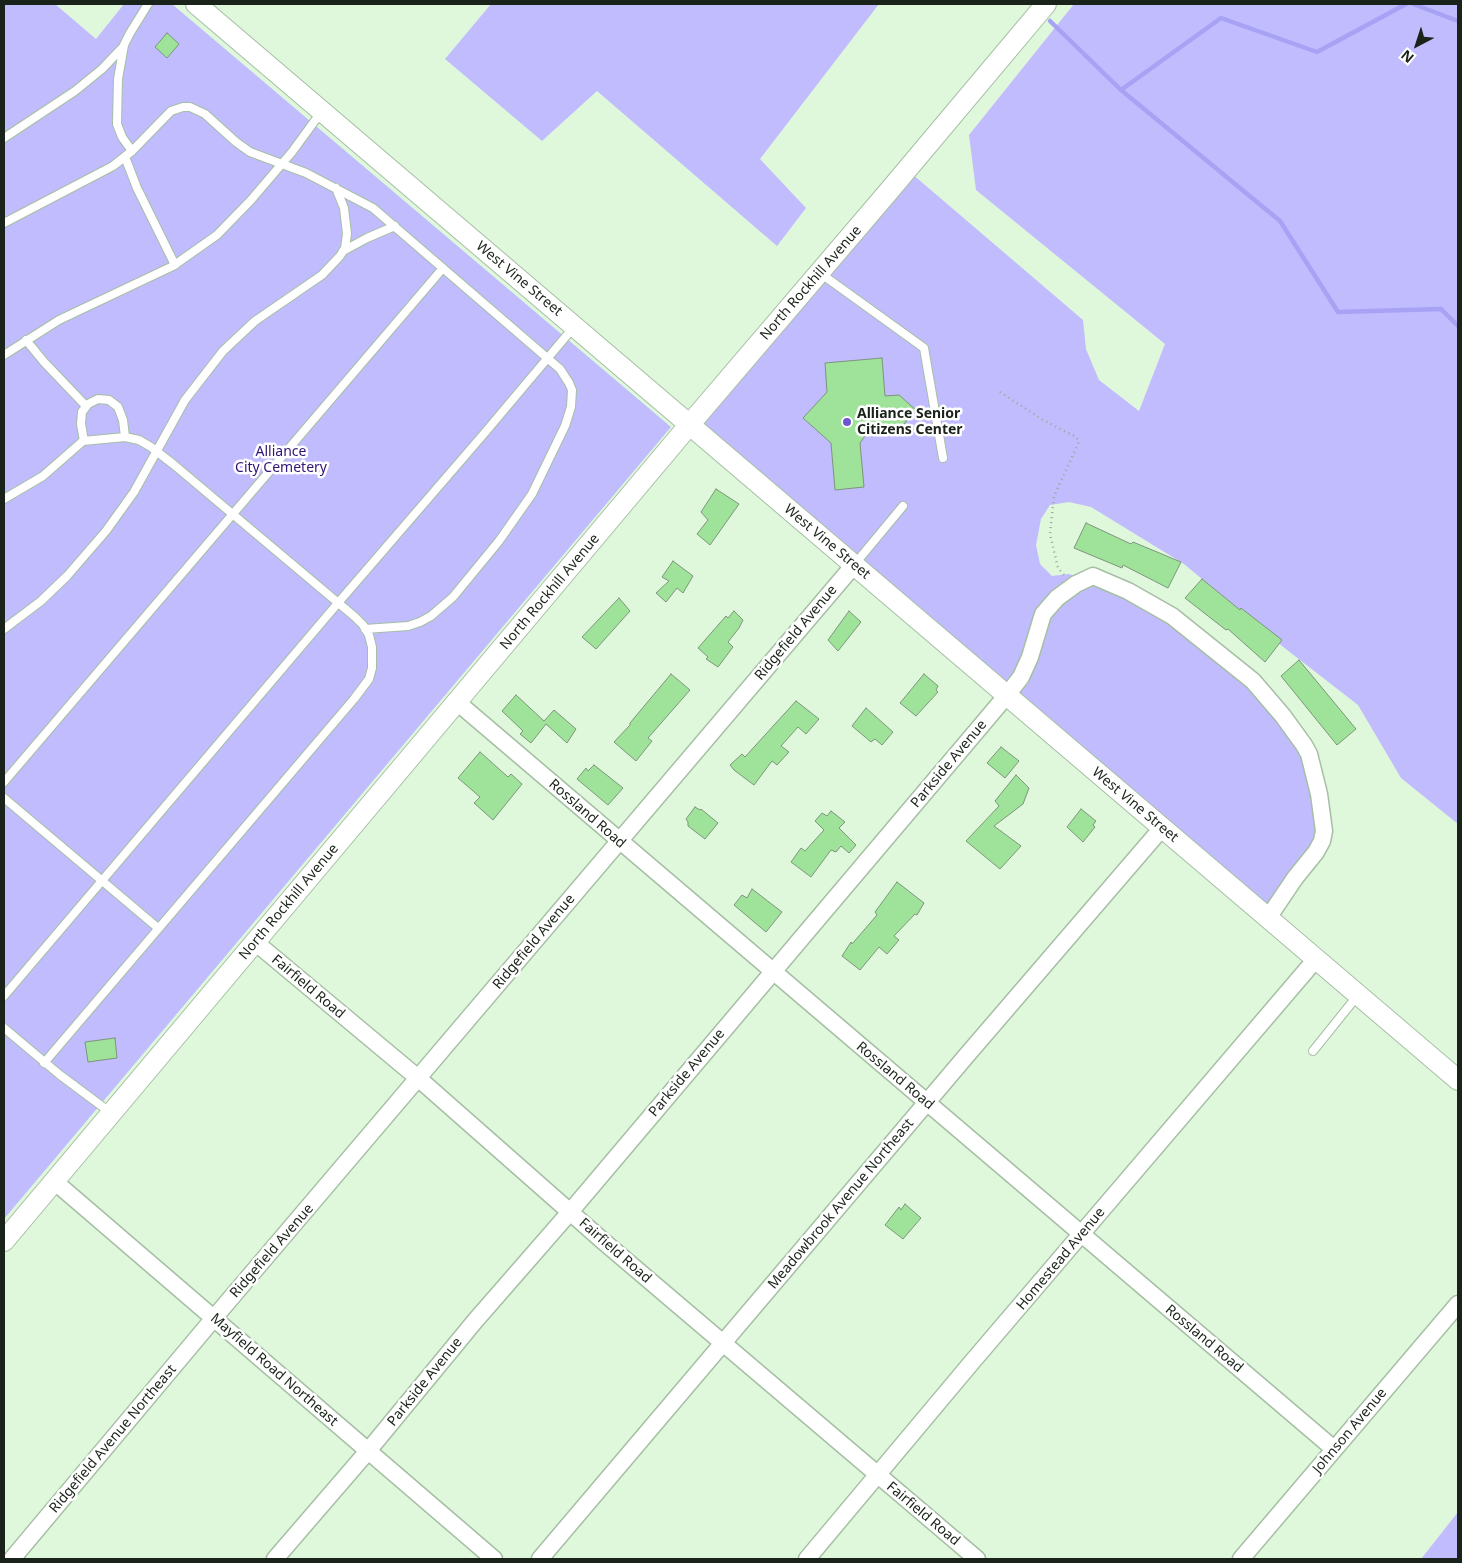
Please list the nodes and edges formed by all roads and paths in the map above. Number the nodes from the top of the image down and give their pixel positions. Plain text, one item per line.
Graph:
1 (148, 4) edge
2 (196, 4) edge
3 (1046, 4) edge
4 (124, 45) junction
5 (322, 111) junction
6 (4, 138) edge
7 (132, 151) junction
8 (125, 157) junction
9 (281, 164) junction
10 (336, 188) junction
11 (4, 223) edge
12 (395, 226) junction
13 (343, 251) junction
14 (175, 265) junction
15 (443, 268) junction
16 (820, 273) junction
17 (574, 326) junction
18 (26, 340) junction
19 (4, 355) edge
20 (548, 358) junction
21 (1000, 392) dead end
22 (86, 406) junction
23 (690, 424) junction
24 (125, 437) junction
25 (84, 441) junction
26 (156, 451) junction
27 (943, 458) dead end
28 (4, 499) edge
29 (903, 506) dead end
30 (234, 514) junction
31 (854, 565) junction
32 (1072, 587) junction
33 (338, 603) junction
34 (4, 629) edge
35 (365, 629) junction
36 (1007, 695) junction
37 (457, 702) junction
38 (4, 782) edge
39 (4, 798) edge
40 (1162, 828) junction
41 (619, 841) junction
42 (101, 881) junction
43 (1268, 918) junction
44 (158, 928) junction
45 (255, 942) junction
46 (1316, 959) junction
47 (772, 972) junction
48 (1358, 995) junction
49 (4, 996) edge
50 (4, 1028) edge
51 (1313, 1052) dead end
52 (44, 1063) junction
53 (418, 1078) junction
54 (1458, 1080) edge
55 (926, 1103) junction
56 (111, 1113) junction
57 (54, 1181) junction
58 (570, 1212) junction
59 (1082, 1234) junction
60 (4, 1241) edge
61 (1458, 1304) edge
62 (214, 1318) junction
63 (723, 1343) junction
64 (1334, 1449) junction
65 (368, 1451) junction
66 (877, 1475) junction
67 (12, 1559) edge
68 (275, 1559) edge
69 (494, 1559) edge
70 (540, 1559) edge
71 (806, 1559) edge
72 (977, 1559) edge
73 (1241, 1559) edge

1 - 4 lane
2 - 5 street, West Vine Street
3 - 16 street, North Rockhill Avenue
4 - 6 lane
4 - 7 lane
5 - 9 lane
5 - 17 street, West Vine Street
7 - 8 lane
7 - 9 lane
8 - 11 lane
8 - 14 lane
9 - 10 lane
9 - 14 lane
10 - 12 lane
10 - 13 lane
12 - 13 lane
12 - 15 lane
13 - 26 lane
14 - 18 lane
15 - 20 lane
15 - 30 lane
16 - 23 street, North Rockhill Avenue
16 - 27 lane
17 - 20 lane
17 - 23 street, West Vine Street
18 - 19 lane
18 - 22 lane
20 - 33 lane
20 - 35 lane
21 - 32 path
22 - 24 lane
22 - 25 lane
23 - 31 street, West Vine Street
23 - 37 street, North Rockhill Avenue
24 - 25 lane
24 - 26 lane
25 - 28 lane
26 - 30 lane
26 - 34 lane
29 - 31 lane
30 - 33 lane
30 - 38 lane
31 - 36 street, West Vine Street
31 - 41 street, Ridgefield Avenue
32 - 36 street, Parkside Avenue
32 - 43 street, Parkside Avenue
33 - 35 lane
33 - 42 lane
35 - 44 lane
36 - 40 street, West Vine Street
36 - 47 street, Parkside Avenue
37 - 41 street, Rossland Road
37 - 45 street, North Rockhill Avenue
39 - 42 lane
40 - 43 street, West Vine Street
40 - 55 street, Meadowbrook Avenue Northeast
41 - 47 street, Rossland Road
41 - 53 street, Ridgefield Avenue
42 - 44 lane
42 - 49 lane
43 - 46 street, West Vine Street
44 - 52 lane
45 - 53 street, Fairfield Road
45 - 56 street, North Rockhill Avenue
46 - 48 street, West Vine Street
46 - 59 street, Homestead Avenue
47 - 55 street, Rossland Road
47 - 58 street, Parkside Avenue
48 - 51 lane
48 - 54 street, West Vine Street
50 - 52 lane
52 - 56 lane
53 - 58 street, Fairfield Road
53 - 62 street, Ridgefield Avenue
55 - 59 street, Rossland Road
55 - 63 street, Meadowbrook Avenue Northeast
56 - 57 street, North Rockhill Avenue
57 - 60 street, North Rockhill Avenue
57 - 62 street, Mayfield Road Northeast
58 - 63 street, Fairfield Road
58 - 65 street, Parkside Avenue
59 - 64 street, Rossland Road
59 - 66 street, Homestead Avenue
61 - 64 street, Johnson Avenue
62 - 65 street, Mayfield Road Northeast
62 - 67 street, Ridgefield Avenue Northeast
63 - 66 street, Fairfield Road
63 - 70 street, Meadowbrook Avenue Northeast
64 - 73 street, Johnson Avenue
65 - 68 street, Parkside Avenue
65 - 69 street, Mayfield Road Northeast
66 - 71 street, Homestead Avenue
66 - 72 street, Fairfield Road

